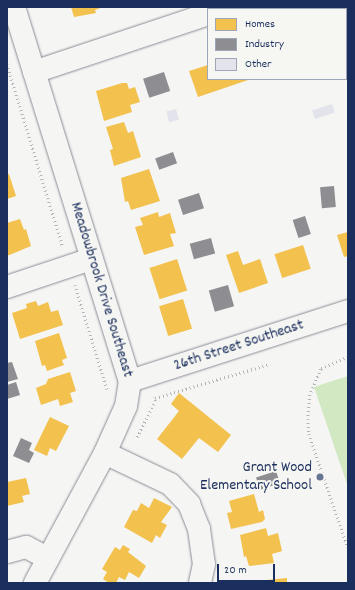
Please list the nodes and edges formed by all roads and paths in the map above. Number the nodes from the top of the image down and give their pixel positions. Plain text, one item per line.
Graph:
1 (14, 7) edge
2 (207, 14) edge
3 (7, 64) edge
4 (34, 72) junction
5 (65, 253) dead end
6 (91, 259) junction
7 (74, 282) dead end
8 (7, 287) edge
9 (348, 311) edge
10 (348, 357) edge
11 (270, 364) dead end
12 (130, 382) junction
13 (153, 391) dead end
14 (108, 394) dead end
15 (155, 398) junction
16 (133, 444) dead end
17 (105, 453) junction
18 (348, 548) edge
19 (7, 552) edge
20 (48, 558) junction
21 (35, 583) edge
22 (200, 583) edge

1 - 4 street, Meadowbrook Drive Southeast
2 - 4 street
3 - 5 path
4 - 6 street, Meadowbrook Drive Southeast
6 - 8 street
6 - 12 street, Meadowbrook Drive Southeast
7 - 14 path
9 - 12 street, 26th Street Southeast
10 - 18 path
11 - 15 path
12 - 17 street, Meadowbrook Drive Southeast
13 - 15 path
15 - 16 path
17 - 20 street, Meadowbrook Drive Southeast
17 - 22 street
19 - 20 street
20 - 21 street, Meadowbrook Drive Southeast

